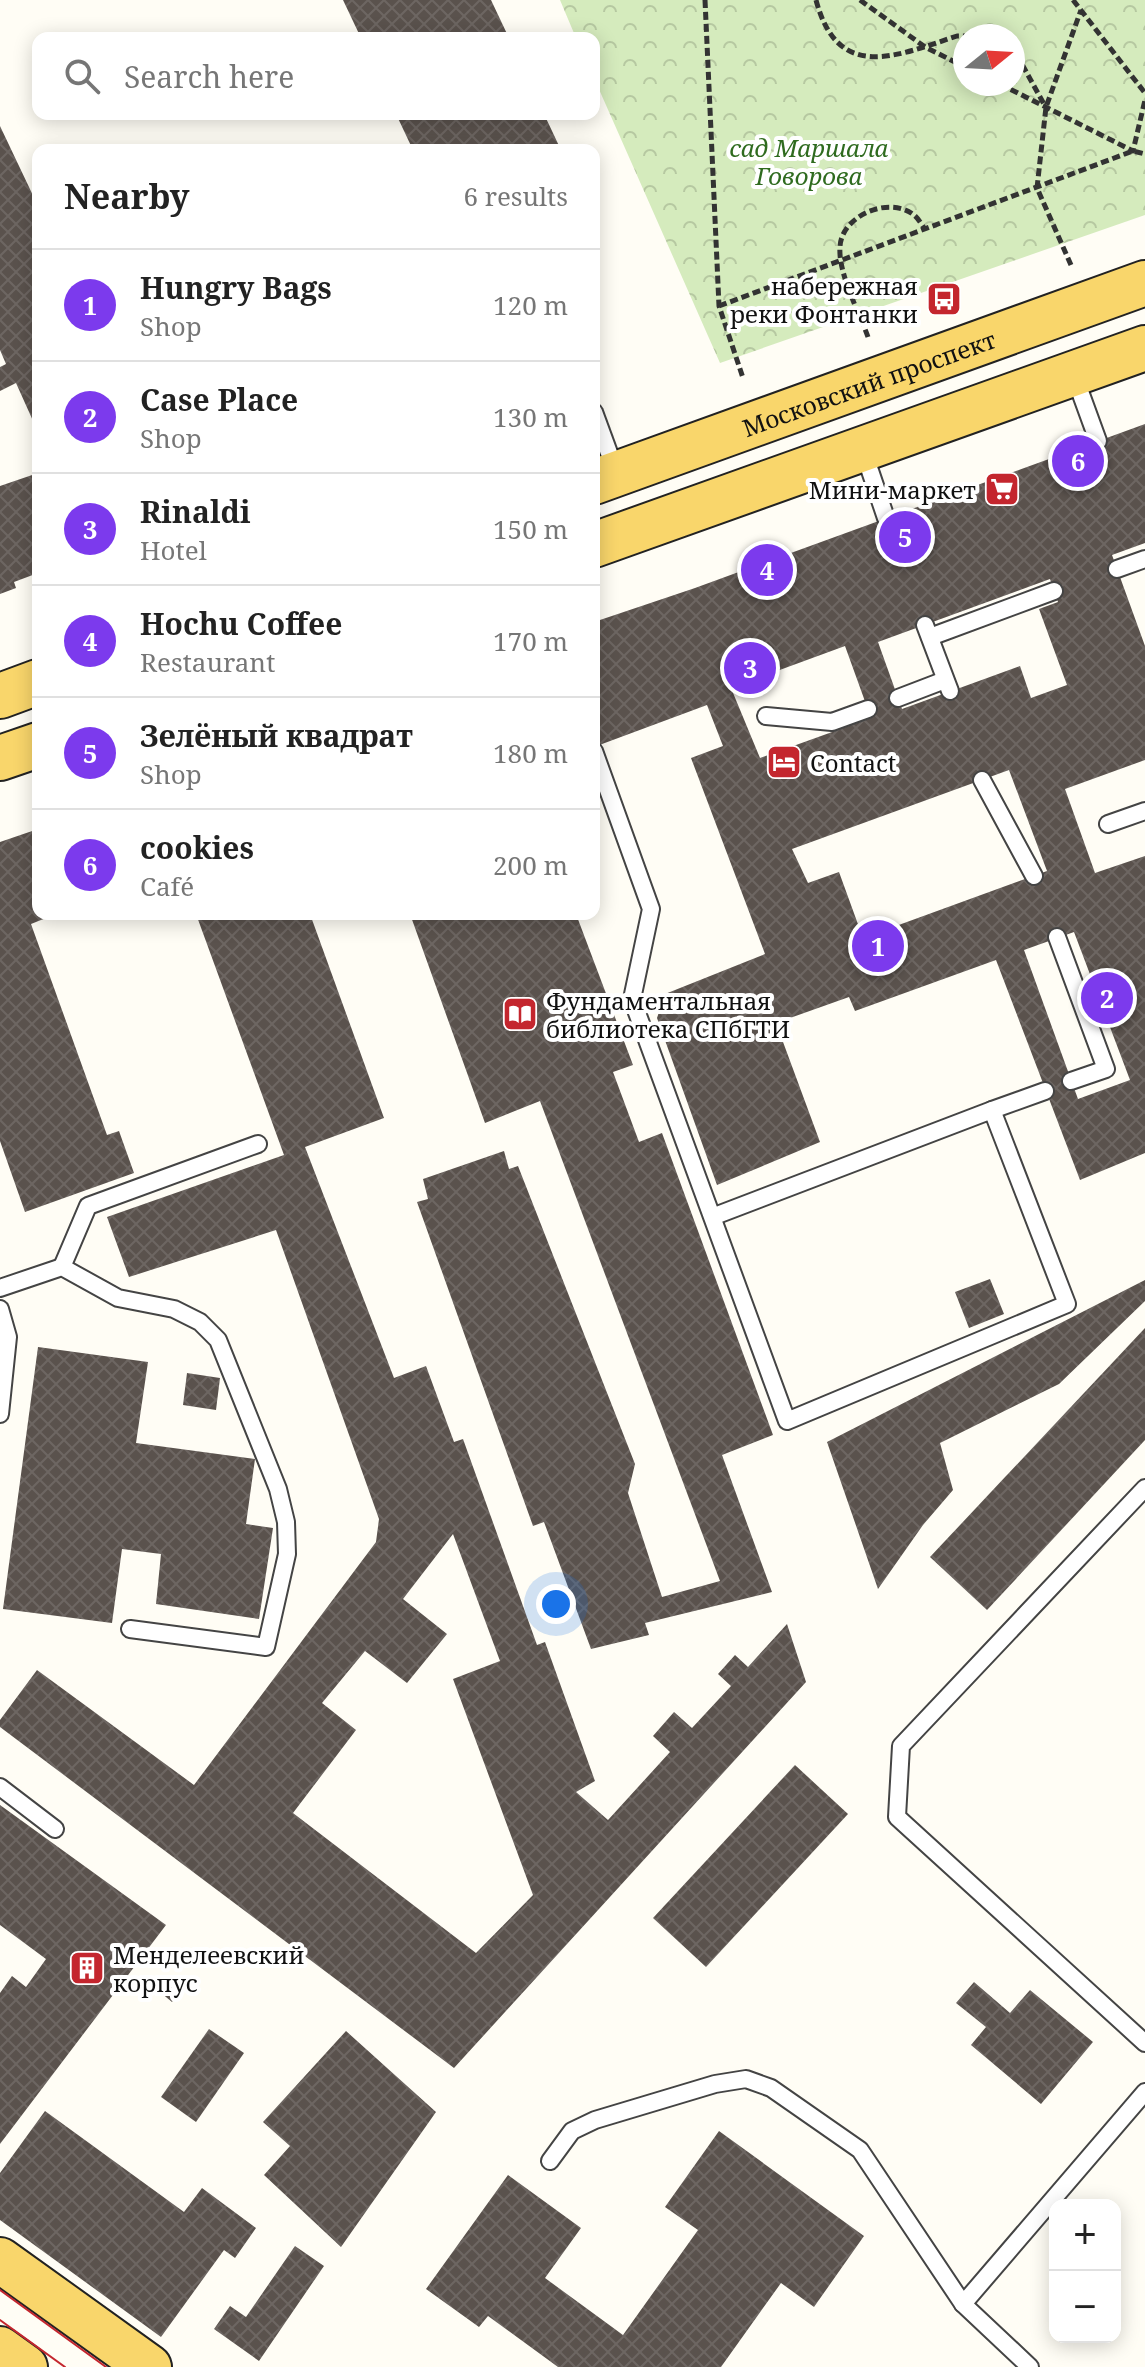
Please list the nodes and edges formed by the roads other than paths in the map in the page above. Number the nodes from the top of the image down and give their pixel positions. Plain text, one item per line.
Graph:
1 (1145, 283) edge
2 (1145, 348) edge
3 (1074, 373) junction
4 (1098, 441) dead end
5 (600, 448) edge
6 (862, 449) junction
7 (605, 478) edge
8 (886, 518) dead end
9 (600, 543) edge
10 (1142, 559) edge
11 (1117, 569) dead end
12 (1054, 591) dead end
13 (32, 684) edge
14 (0, 696) edge
15 (898, 698) dead end
16 (868, 709) dead end
17 (766, 716) dead end
18 (32, 747) edge
19 (0, 758) edge
20 (600, 768) edge
21 (982, 780) dead end
22 (1145, 811) edge
23 (1108, 824) dead end
24 (1034, 876) dead end
25 (1057, 937) dead end
26 (1071, 1081) dead end
27 (1045, 1091) dead end
28 (992, 1110) junction
29 (258, 1144) dead end
30 (712, 1217) junction
31 (62, 1267) junction
32 (0, 1288) edge
33 (0, 1309) edge
34 (0, 1414) edge
35 (1145, 1488) edge
36 (130, 1629) dead end
37 (0, 1787) edge
38 (55, 1829) dead end
39 (1145, 2043) edge
40 (1145, 2092) edge
41 (550, 2161) dead end
42 (0, 2260) edge
43 (963, 2304) junction
44 (0, 2349) edge
45 (25, 2367) edge
46 (149, 2367) edge
47 (1030, 2367) edge

1 - 7 main road, Московский проспект
2 - 3 main road
3 - 4 lane
3 - 6 main road
5 - 7 lane
6 - 8 lane
6 - 9 main road
10 - 11 lane
12 - 15 lane
13 - 14 main road
16 - 17 lane
18 - 19 main road
20 - 30 lane
21 - 24 lane
22 - 23 lane
25 - 26 lane
27 - 28 lane
28 - 30 lane
28 - 30 lane
29 - 31 lane
31 - 32 lane
31 - 36 lane
33 - 34 lane
35 - 39 lane
37 - 38 lane
40 - 43 lane
41 - 43 lane
42 - 46 main road
43 - 47 lane
44 - 45 main road

